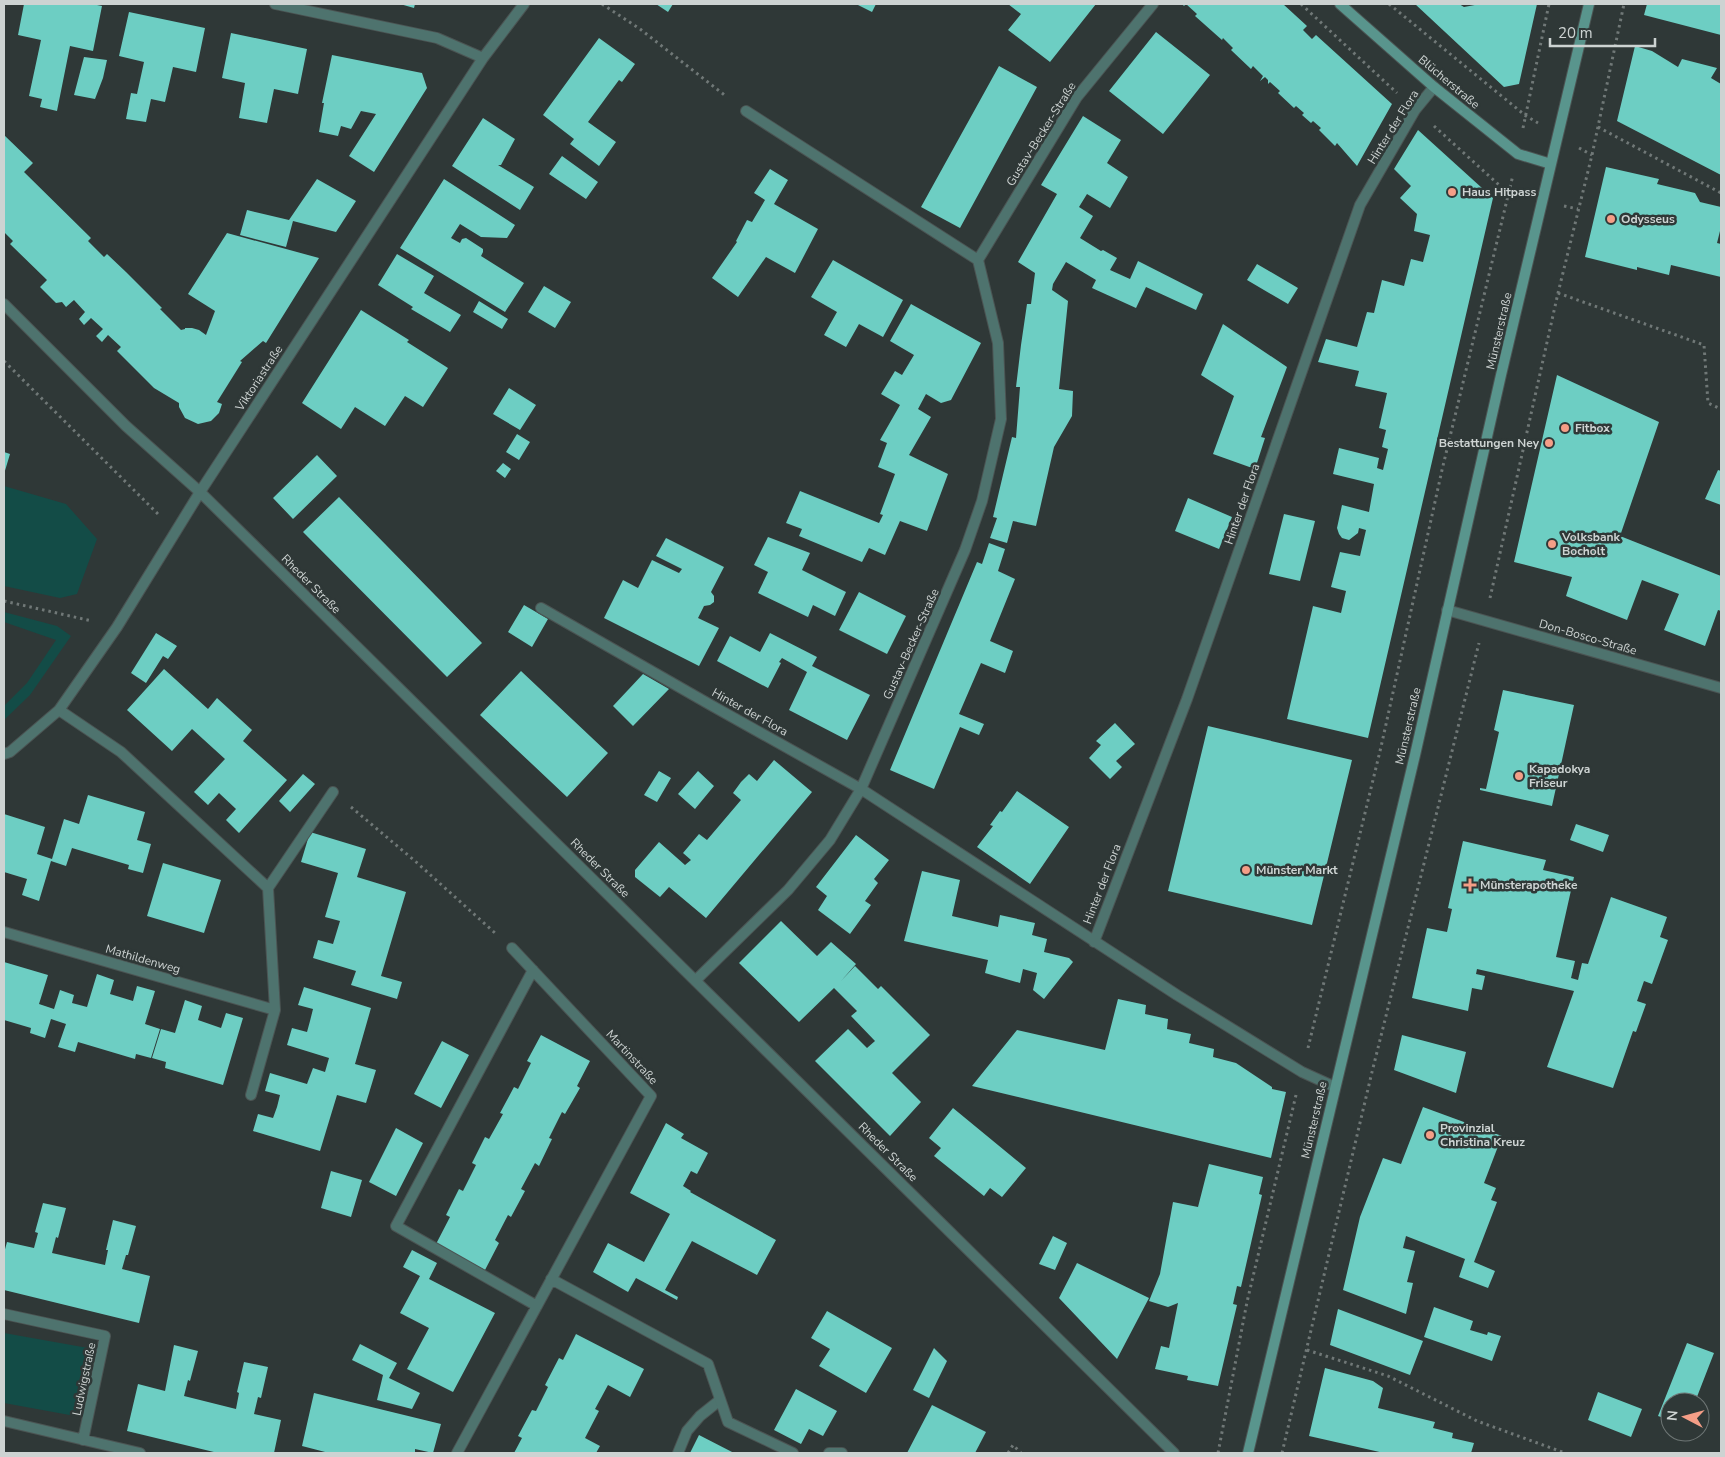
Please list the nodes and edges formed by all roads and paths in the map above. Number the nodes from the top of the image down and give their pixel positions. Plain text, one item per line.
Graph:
1 (275, 4) edge
2 (524, 4) edge
3 (602, 4) edge
4 (1153, 4) edge
5 (1340, 4) edge
6 (1389, 4) edge
7 (1549, 4) edge
8 (1589, 4) edge
9 (1624, 4) edge
10 (483, 58) junction
11 (1434, 87) junction
12 (746, 111) joint
13 (1598, 127) junction
14 (1551, 164) junction
15 (1721, 193) edge
16 (1509, 194) dead end
17 (978, 260) junction
18 (1558, 293) junction
19 (4, 304) edge
20 (4, 361) edge
21 (1721, 409) edge
22 (200, 492) junction
23 (176, 531) junction
24 (4, 601) edge
25 (541, 608) dead end
26 (1447, 610) junction
27 (1484, 621) junction
28 (117, 627) junction
29 (1721, 688) edge
30 (59, 710) junction
31 (4, 754) edge
32 (861, 789) junction
33 (333, 792) joint
34 (268, 888) junction
35 (4, 932) edge
36 (1094, 942) junction
37 (512, 948) joint
38 (533, 970) junction
39 (696, 980) junction
40 (276, 1010) junction
41 (1302, 1072) junction
42 (1335, 1087) junction
43 (251, 1095) dead end
44 (552, 1280) junction
45 (537, 1306) junction
46 (4, 1314) edge
47 (1307, 1350) junction
48 (720, 1400) junction
49 (4, 1421) edge
50 (83, 1440) junction
51 (140, 1453) edge
52 (457, 1453) edge
53 (678, 1453) edge
54 (793, 1453) edge
55 (829, 1453) edge
56 (842, 1453) edge
57 (1008, 1453) edge
58 (1021, 1453) edge
59 (1174, 1453) edge
60 (1218, 1453) edge
61 (1248, 1453) edge
62 (1282, 1453) edge
63 (1565, 1453) edge

1 - 10 street
2 - 10 street, Viktoriastraße
3 - 12 path
4 - 17 street, Gustav-Becker-Straße
5 - 11 main road, Blücherstraße
6 - 7 path
8 - 14 main road, Münsterstraße
9 - 13 path
10 - 22 street, Viktoriastraße
11 - 14 main road, Blücherstraße
11 - 36 street, Hinter der Flora
12 - 17 street
13 - 15 path
13 - 18 path
14 - 26 main road, Münsterstraße
16 - 41 path
17 - 32 street, Gustav-Becker-Straße
18 - 21 path
18 - 27 path
19 - 22 street, Rheder Straße
20 - 23 path
22 - 23 street, Viktoriastraße
22 - 39 street, Rheder Straße
23 - 28 street, Viktoriastraße
24 - 28 path
25 - 32 street, Hinter der Flora
26 - 27 street, Don-Bosco-Straße
26 - 42 main road, Münsterstraße
27 - 29 street, Don-Bosco-Straße
27 - 47 path
28 - 30 street, Viktoriastraße
30 - 31 street, Viktoriastraße
30 - 34 street
32 - 36 street, Hinter der Flora
32 - 39 street, Gustav-Becker-Straße
33 - 34 street
33 - 37 path
34 - 40 street
35 - 40 street, Mathildenweg
36 - 41 street, Hinter der Flora
37 - 38 street, Martinstraße
38 - 44 street, Martinstraße
38 - 45 street
39 - 59 street, Rheder Straße
40 - 43 street
41 - 42 street, Hinter der Flora
41 - 60 path
42 - 61 main road, Münsterstraße
44 - 45 street, Martinstraße
44 - 48 street
45 - 52 street, Martinstraße
46 - 50 street, Ludwigstraße
47 - 62 path
47 - 63 path
48 - 53 street
48 - 54 street
49 - 50 street
50 - 51 street
55 - 56 street
57 - 58 path

